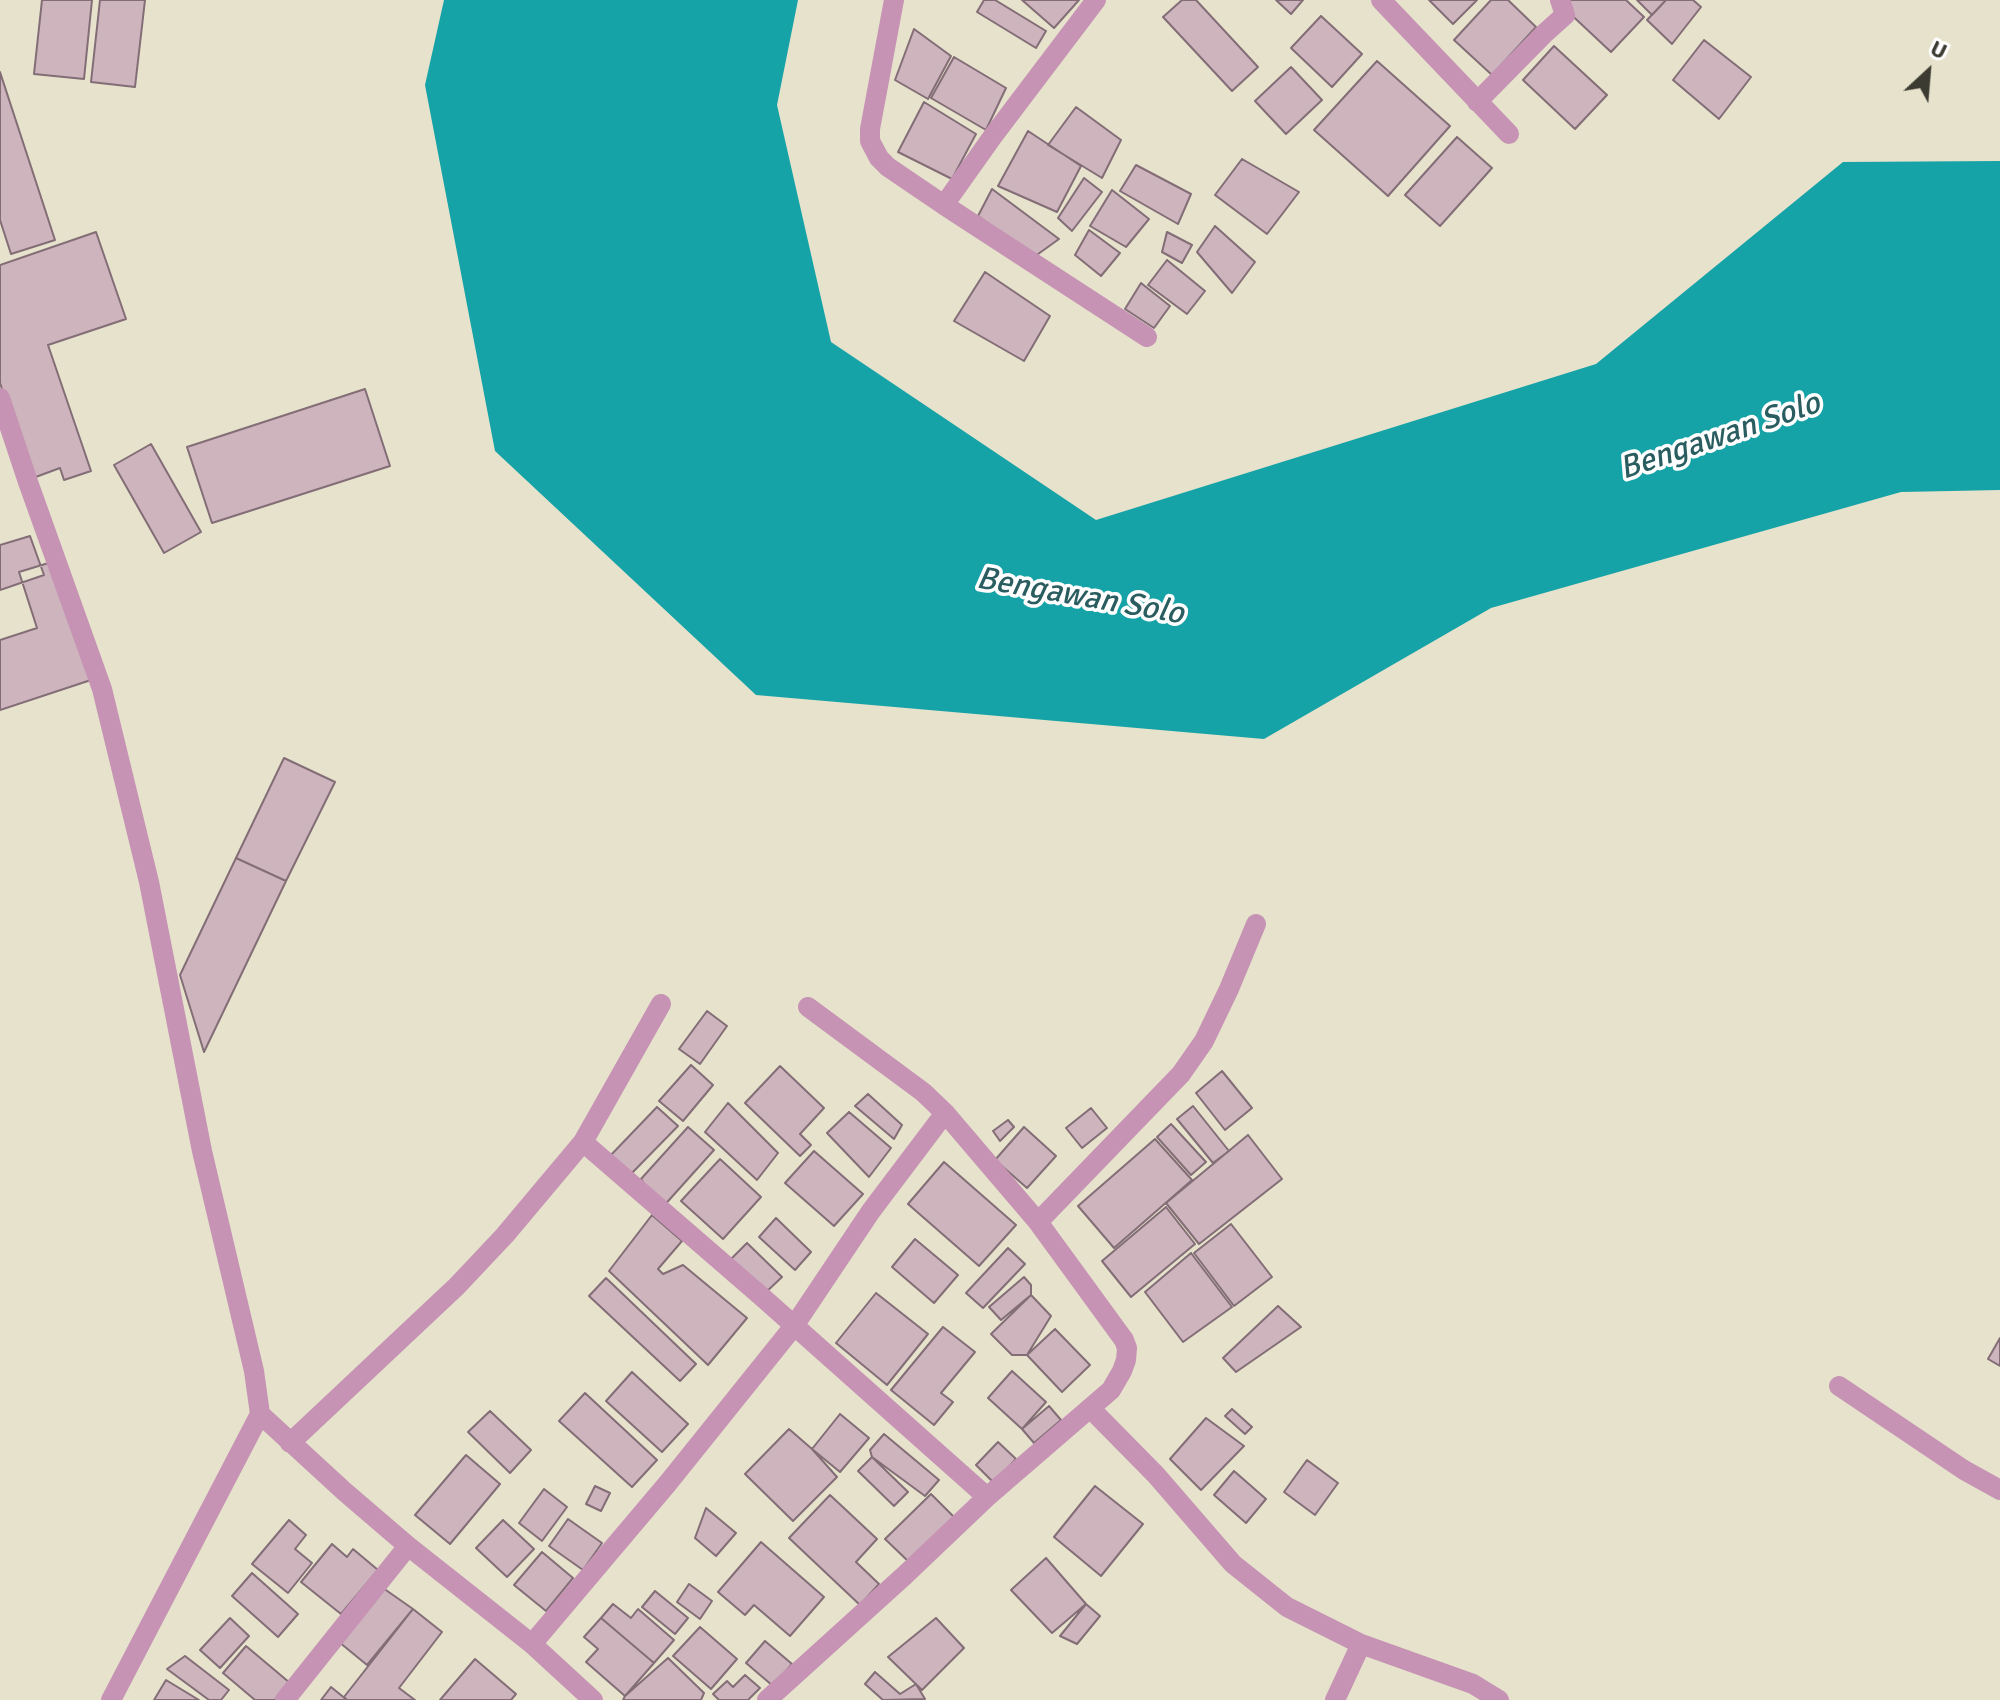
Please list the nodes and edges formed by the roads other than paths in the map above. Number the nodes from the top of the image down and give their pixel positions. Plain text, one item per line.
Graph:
1 (894, 0) edge
2 (1096, 0) edge
3 (1381, 0) edge
4 (1560, 0) edge
5 (1477, 102) junction
6 (1509, 134) dead end
7 (944, 205) junction
8 (1147, 337) dead end
9 (0, 398) edge
10 (1256, 924) dead end
11 (661, 1004) dead end
12 (808, 1007) dead end
13 (945, 1113) junction
14 (583, 1142) junction
15 (1038, 1222) junction
16 (794, 1326) junction
17 (1839, 1386) dead end
18 (1090, 1408) junction
19 (260, 1414) junction
20 (290, 1443) junction
21 (2000, 1490) edge
22 (987, 1497) junction
23 (408, 1546) junction
24 (532, 1644) junction
25 (1361, 1644) junction
26 (111, 1700) edge
27 (285, 1700) edge
28 (593, 1700) edge
29 (767, 1700) edge
30 (1335, 1700) edge
31 (1499, 1700) edge

1 - 7 street
2 - 7 street
3 - 5 street
4 - 5 street
5 - 6 street
7 - 8 street
9 - 19 street
10 - 15 street
11 - 14 street
12 - 13 street
13 - 15 street
13 - 16 street
14 - 16 street
14 - 20 street
15 - 18 street
16 - 22 street
16 - 24 street
17 - 21 street
18 - 22 street
18 - 25 street
19 - 20 street
19 - 26 street
20 - 23 street
22 - 29 street
23 - 24 street
23 - 27 street
24 - 28 street
25 - 30 street
25 - 31 street

